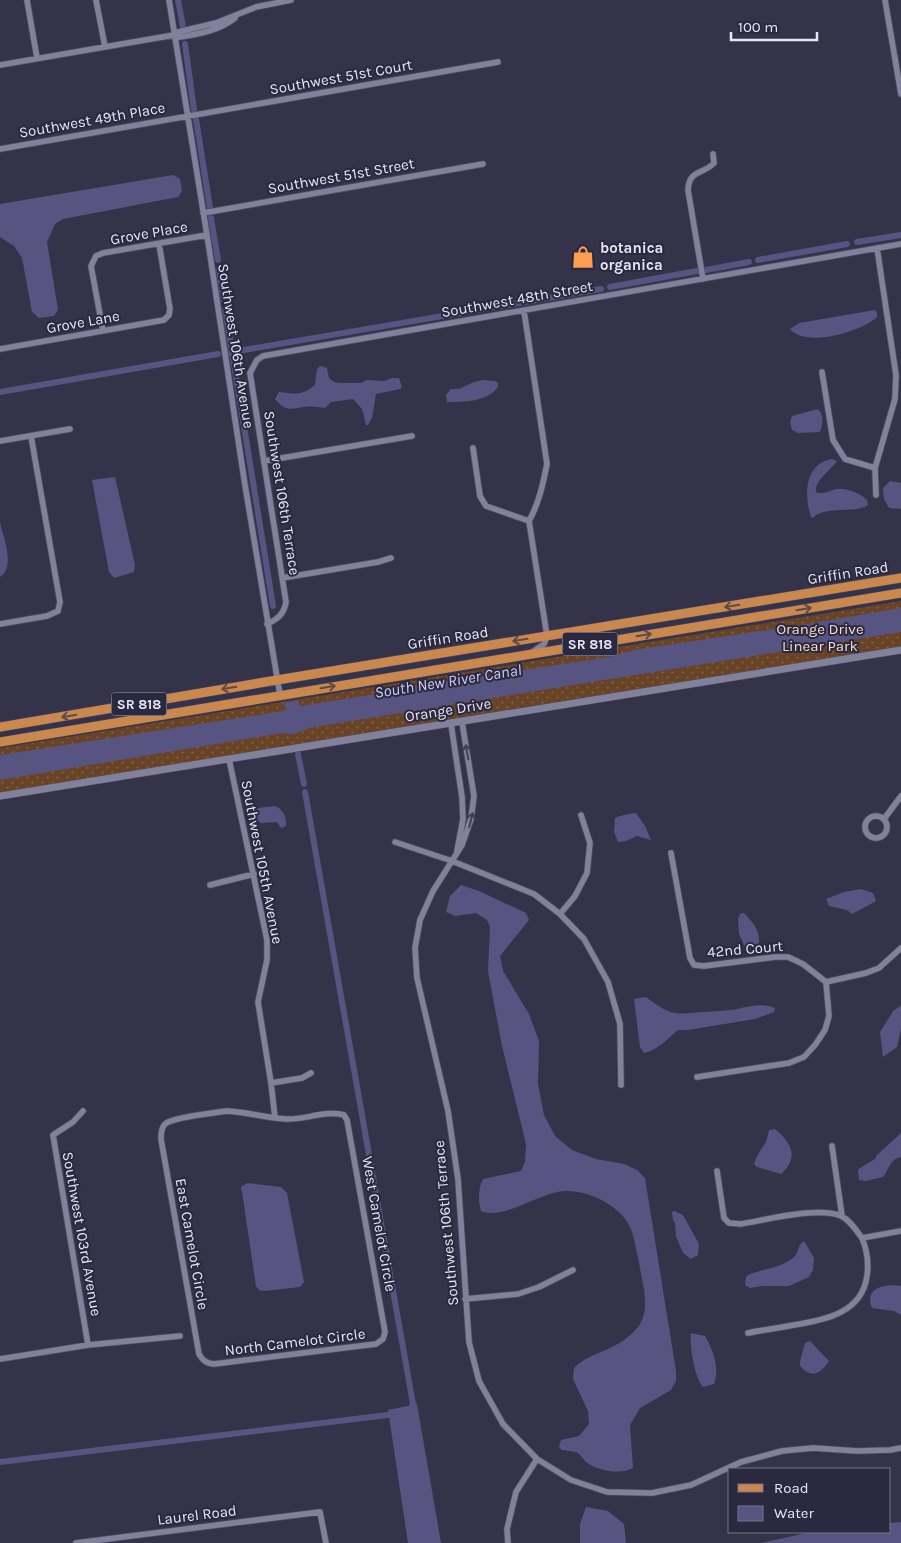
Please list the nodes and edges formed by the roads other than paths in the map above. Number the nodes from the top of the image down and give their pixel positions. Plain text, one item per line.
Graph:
1 (27, 0) edge
2 (96, 0) edge
3 (169, 0) edge
4 (291, 0) edge
5 (885, 0) edge
6 (174, 35) junction
7 (105, 47) junction
8 (37, 58) junction
9 (498, 62) dead end
10 (0, 65) edge
11 (901, 94) edge
12 (188, 116) junction
13 (0, 149) edge
14 (713, 154) dead end
15 (483, 164) dead end
16 (203, 213) junction
17 (207, 236) junction
18 (159, 244) junction
19 (901, 244) edge
20 (877, 248) junction
21 (703, 279) junction
22 (524, 311) junction
23 (103, 331) junction
24 (0, 349) edge
25 (258, 360) joint
26 (822, 372) dead end
27 (70, 429) dead end
28 (31, 436) junction
29 (412, 436) dead end
30 (0, 441) edge
31 (473, 448) dead end
32 (264, 461) junction
33 (875, 468) junction
34 (876, 495) dead end
35 (529, 521) junction
36 (391, 558) dead end
37 (282, 578) junction
38 (901, 578) edge
39 (901, 593) edge
40 (0, 624) edge
41 (267, 624) junction
42 (547, 636) junction
43 (901, 650) edge
44 (529, 654) junction
45 (277, 680) junction
46 (280, 695) junction
47 (462, 722) junction
48 (451, 724) junction
49 (0, 727) edge
50 (0, 742) edge
51 (229, 759) junction
52 (0, 796) edge
53 (901, 796) edge
54 (581, 815) dead end
55 (884, 819) dead end
56 (395, 842) dead end
57 (671, 853) dead end
58 (456, 855) junction
59 (452, 861) junction
60 (254, 874) junction
61 (210, 885) dead end
62 (560, 914) junction
63 (901, 948) edge
64 (826, 982) junction
65 (311, 1073) dead end
66 (697, 1077) dead end
67 (271, 1082) junction
68 (621, 1085) dead end
69 (83, 1111) dead end
70 (275, 1118) junction
71 (832, 1146) dead end
72 (717, 1171) dead end
73 (842, 1216) junction
74 (901, 1231) edge
75 (862, 1238) junction
76 (573, 1270) dead end
77 (465, 1300) junction
78 (748, 1333) dead end
79 (180, 1336) dead end
80 (383, 1339) joint
81 (88, 1345) junction
82 (0, 1359) edge
83 (208, 1364) joint
84 (901, 1448) edge
85 (537, 1459) junction
86 (91, 1542) edge
87 (76, 1543) edge
88 (326, 1543) edge
89 (508, 1543) edge

1 - 8 street
2 - 7 street
3 - 6 street, Southwest 106th Avenue
4 - 6 street
5 - 11 street
6 - 7 street
6 - 12 street, Southwest 106th Avenue
7 - 8 street
8 - 10 street
9 - 12 street, Southwest 51st Court
12 - 13 street, Southwest 49th Place
12 - 16 street, Southwest 106th Avenue
14 - 21 street
15 - 16 street, Southwest 51st Street
16 - 17 street, Southwest 106th Avenue
17 - 18 street, Grove Place
17 - 41 street, Southwest 106th Avenue
18 - 23 street, Grove Lane
18 - 23 street, Grove Place
19 - 20 street, Southwest 48th Street
20 - 21 street, Southwest 48th Street
20 - 33 street
21 - 22 street, Southwest 48th Street
22 - 25 street, Southwest 48th Street
22 - 35 street
23 - 24 street, Grove Lane
25 - 32 street, Southwest 106th Terrace
26 - 33 street
27 - 28 street
28 - 30 street
28 - 40 street
29 - 32 street
31 - 35 street
32 - 37 street, Southwest 106th Terrace
33 - 34 street
35 - 42 street
36 - 37 street
37 - 41 street, Southwest 106th Terrace
38 -> 42 main road, Griffin Road / SR 818
44 -> 39 main road, Griffin Road / SR 818
41 - 45 street, Southwest 106th Avenue
42 - 44 street
42 -> 45 main road, Griffin Road / SR 818
43 - 47 street, Orange Drive
46 -> 44 main road, Griffin Road / SR 818
45 - 46 street, Southwest 106th Avenue
45 -> 49 main road, Griffin Road / SR 818
46 - 50 main road, Griffin Road / SR 818
47 - 48 street, Orange Drive
58 -> 47 street, Southwest 106th Terrace
48 - 51 street, Orange Drive
48 - 58 street, Southwest 106th Terrace
51 - 52 street, Orange Drive
51 - 60 street, Southwest 105th Avenue
53 - 55 street
54 - 62 street
56 - 59 street
57 - 64 street, 42nd Court
58 - 59 street, Southwest 106th Terrace
59 - 62 street
59 - 77 street, Southwest 106th Terrace
60 - 61 street
60 - 67 street, Southwest 105th Avenue
62 - 68 street
63 - 64 street
64 - 66 street
65 - 67 street
67 - 70 street, Southwest 105th Avenue
69 - 81 street, Southwest 103rd Avenue
70 - 80 street, West Camelot Circle
70 - 83 street, East Camelot Circle
71 - 73 street
72 - 73 street
73 - 75 street
74 - 75 street
75 - 78 street
76 - 77 street
77 - 85 street, Southwest 106th Terrace
79 - 81 street
80 - 83 street, North Camelot Circle
81 - 82 street
84 - 85 street, Southwest 106th Terrace
85 - 89 street
86 - 87 street, Laurel Road
86 - 88 street, Laurel Road

